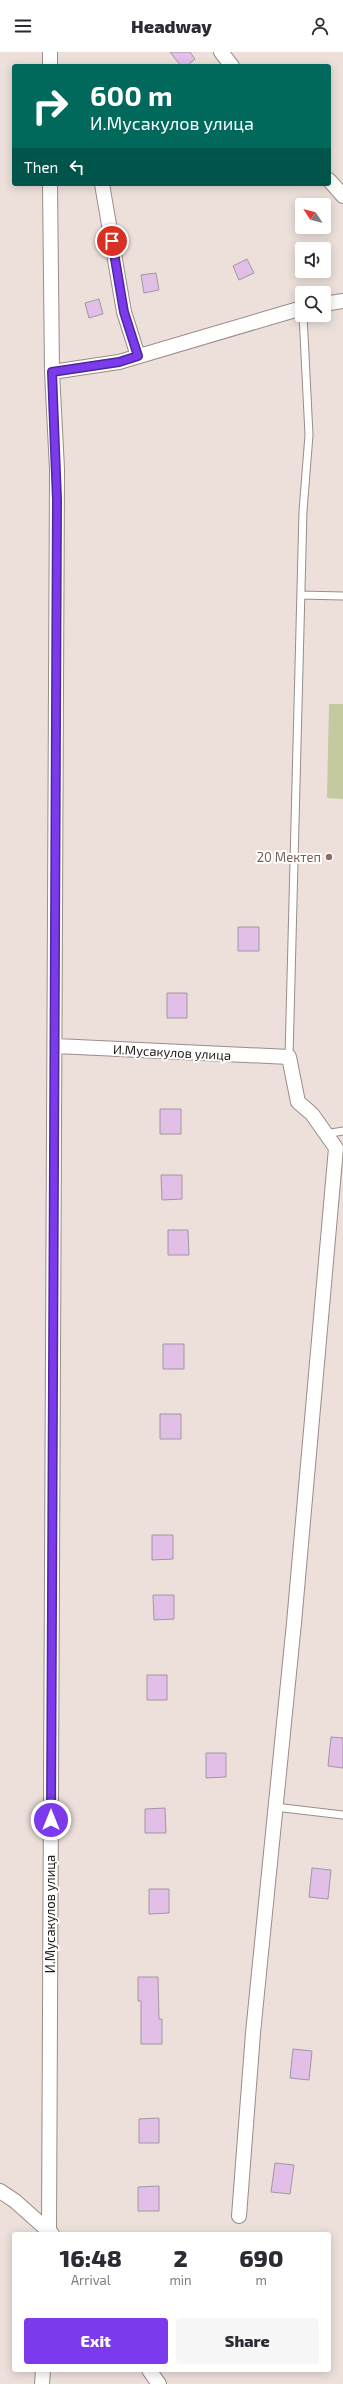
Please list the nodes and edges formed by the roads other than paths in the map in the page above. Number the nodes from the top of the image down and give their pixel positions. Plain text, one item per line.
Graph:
1 (50, 52) edge
2 (220, 52) edge
3 (50, 64) edge
4 (230, 64) edge
5 (331, 182) edge
6 (50, 186) edge
7 (102, 186) edge
8 (343, 196) edge
9 (343, 301) edge
10 (331, 303) edge
11 (295, 310) edge
12 (303, 322) edge
13 (138, 356) junction
14 (52, 372) junction
15 (301, 596) junction
16 (343, 596) edge
17 (56, 1046) junction
18 (289, 1057) junction
19 (343, 1131) edge
20 (326, 1134) junction
21 (275, 1807) junction
22 (343, 1815) edge
23 (0, 2191) edge
24 (238, 2216) dead end
25 (50, 2232) edge
26 (43, 2372) edge
27 (150, 2372) edge
28 (42, 2384) edge
29 (159, 2384) edge

1 - 3 street
2 - 4 street
5 - 8 street
6 - 14 street, И.Мусакулов улица
7 - 13 street
9 - 10 street
11 - 13 street
12 - 15 lane
13 - 14 street
14 - 17 street, И.Мусакулов улица
15 - 16 lane
15 - 18 lane
17 - 18 street, И.Мусакулов улица
17 - 25 street, И.Мусакулов улица
18 - 20 street
19 - 20 lane
20 - 21 street
21 - 22 lane
21 - 24 street
23 - 25 street
26 - 28 street
27 - 29 street

